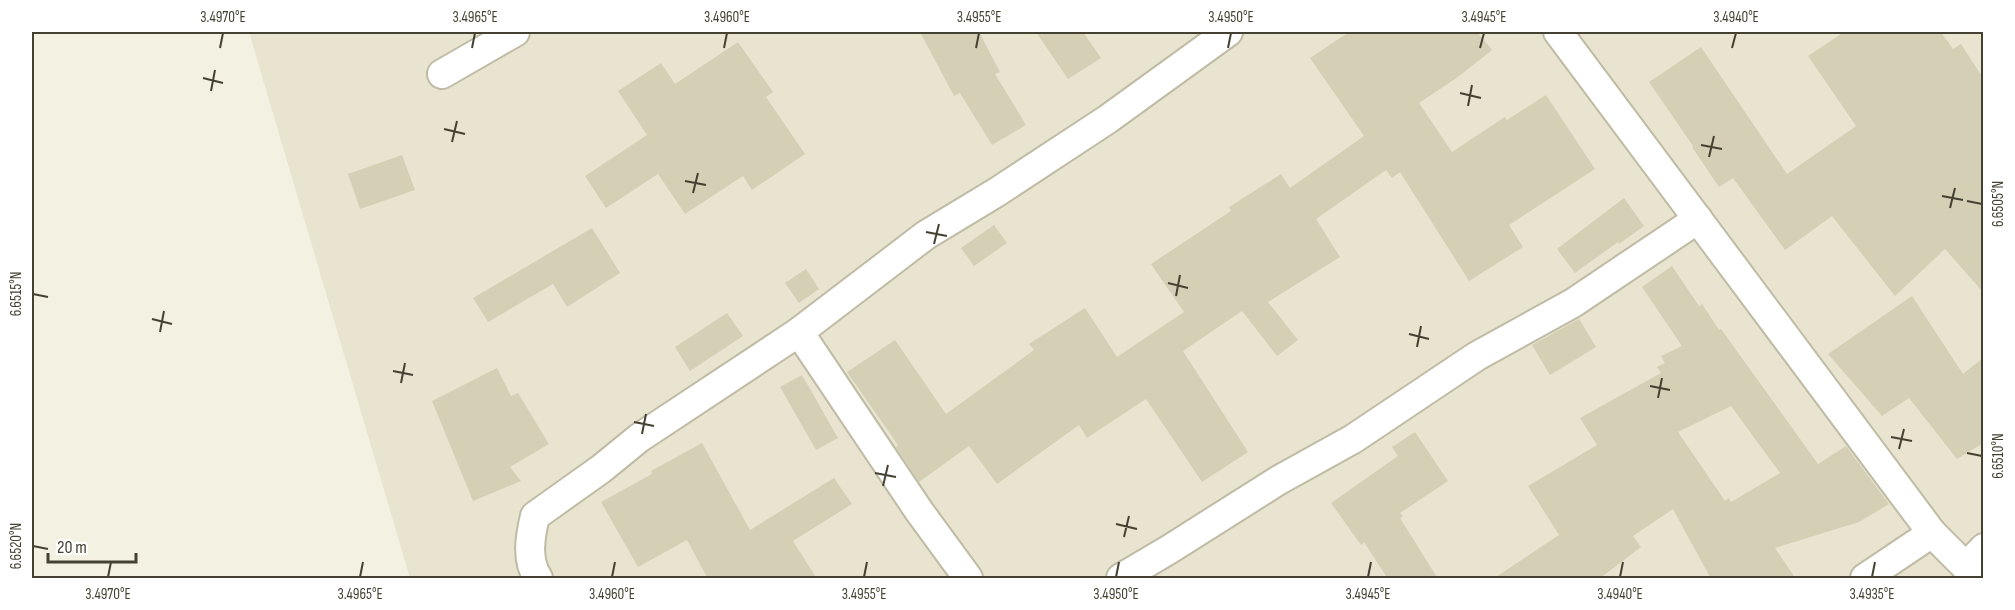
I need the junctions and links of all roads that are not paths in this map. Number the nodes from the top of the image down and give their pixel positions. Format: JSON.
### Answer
{"nodes":[{"id":1,"x":515,"y":32,"type":"edge"},
{"id":2,"x":1228,"y":32,"type":"edge"},
{"id":3,"x":1558,"y":32,"type":"edge"},
{"id":4,"x":442,"y":74,"type":"dead end"},
{"id":5,"x":1698,"y":219,"type":"junction"},
{"id":6,"x":799,"y":332,"type":"junction"},
{"id":7,"x":1932,"y":533,"type":"junction"},
{"id":8,"x":1975,"y":565,"type":"edge"},
{"id":9,"x":538,"y":579,"type":"edge"},
{"id":10,"x":968,"y":579,"type":"edge"},
{"id":11,"x":1121,"y":579,"type":"edge"},
{"id":12,"x":1865,"y":579,"type":"edge"}],
"edges":[{"from":1,"to":4,"type":"street"},
{"from":2,"to":6,"type":"street"},
{"from":3,"to":5,"type":"street"},
{"from":5,"to":7,"type":"street"},
{"from":5,"to":11,"type":"street"},
{"from":6,"to":9,"type":"street"},
{"from":6,"to":10,"type":"street"},
{"from":7,"to":8,"type":"street"},
{"from":7,"to":12,"type":"street"}]}
